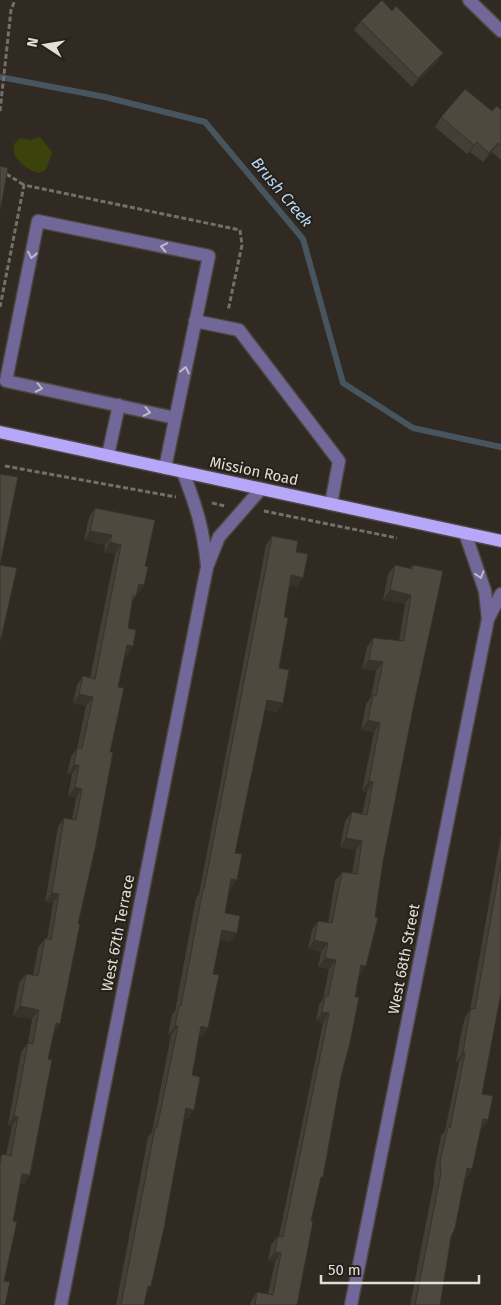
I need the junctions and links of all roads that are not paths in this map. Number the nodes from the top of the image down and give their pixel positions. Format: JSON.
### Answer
{"nodes":[{"id":1,"x":469,"y":0,"type":"edge"},
{"id":2,"x":501,"y":31,"type":"edge"},
{"id":3,"x":195,"y":321,"type":"junction"},
{"id":4,"x":119,"y":406,"type":"junction"},
{"id":5,"x":175,"y":418,"type":"junction"},
{"id":6,"x":0,"y":432,"type":"edge"},
{"id":7,"x":108,"y":456,"type":"junction"},
{"id":8,"x":165,"y":468,"type":"junction"},
{"id":9,"x":183,"y":472,"type":"junction"},
{"id":10,"x":261,"y":489,"type":"junction"},
{"id":11,"x":331,"y":504,"type":"junction"},
{"id":12,"x":465,"y":533,"type":"junction"},
{"id":13,"x":501,"y":541,"type":"edge"},
{"id":14,"x":207,"y":567,"type":"junction"},
{"id":15,"x":501,"y":594,"type":"edge"},
{"id":16,"x":488,"y":619,"type":"junction"},
{"id":17,"x":61,"y":1305,"type":"edge"},
{"id":18,"x":352,"y":1305,"type":"edge"}],
"edges":[{"from":1,"to":2,"type":"street"},
{"from":3,"to":4,"type":"street","one_way":true},
{"from":5,"to":3,"type":"street","one_way":true},
{"from":3,"to":11,"type":"street"},
{"from":4,"to":5,"type":"street","one_way":true},
{"from":4,"to":7,"type":"street"},
{"from":5,"to":8,"type":"street"},
{"from":6,"to":7,"type":"main road","name":"Mission Road"},
{"from":7,"to":8,"type":"main road","name":"Mission Road"},
{"from":8,"to":9,"type":"main road","name":"Mission Road"},
{"from":9,"to":10,"type":"main road","name":"Mission Road"},
{"from":9,"to":14,"type":"street","name":"West 67th Terrace"},
{"from":10,"to":11,"type":"main road","name":"Mission Road"},
{"from":10,"to":14,"type":"street","name":"West 67th Terrace"},
{"from":11,"to":12,"type":"main road","name":"Mission Road"},
{"from":12,"to":13,"type":"main road","name":"Mission Road"},
{"from":12,"to":16,"type":"street","name":"West 68th Street","one_way":true},
{"from":14,"to":17,"type":"street","name":"West 67th Terrace"},
{"from":15,"to":16,"type":"street","name":"West 68th Street"},
{"from":16,"to":18,"type":"street","name":"West 68th Street"}]}
